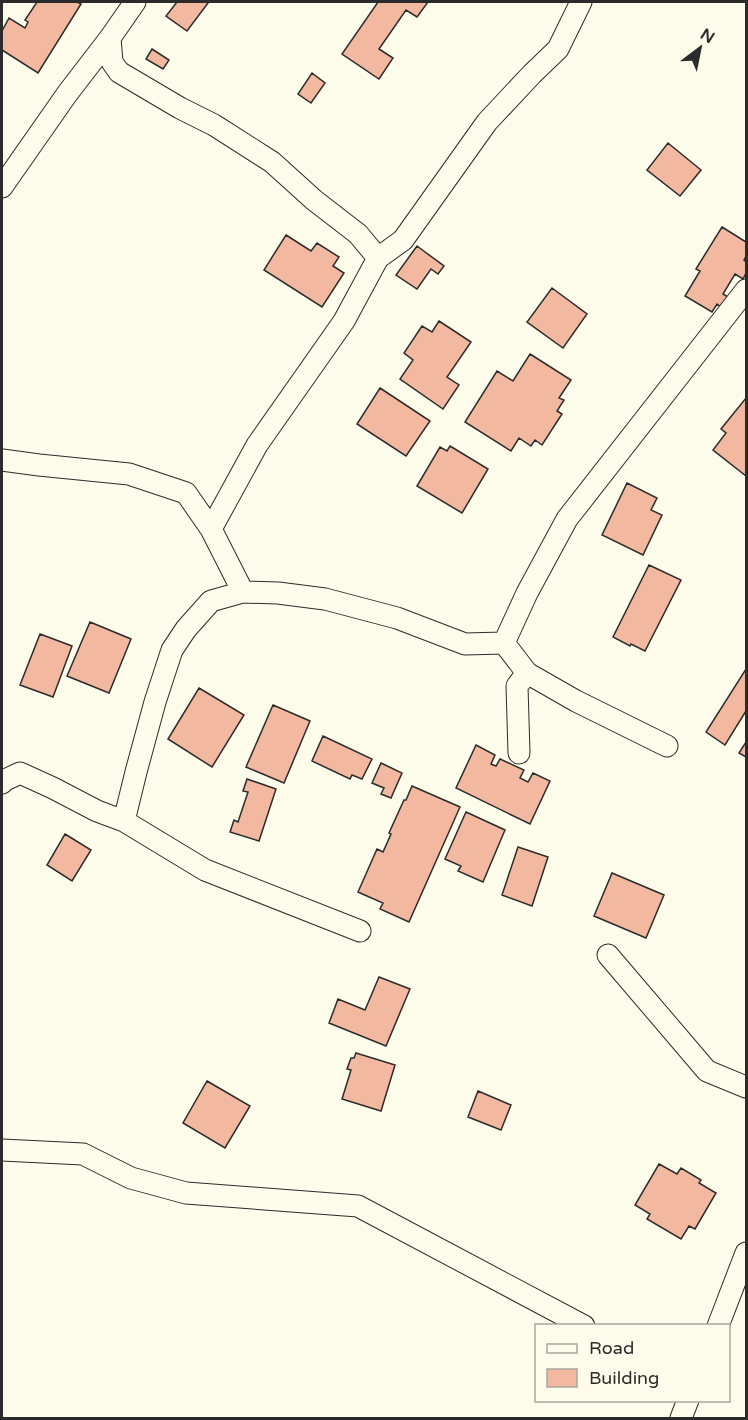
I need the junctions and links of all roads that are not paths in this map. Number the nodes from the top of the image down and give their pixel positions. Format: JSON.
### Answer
{"nodes":[{"id":1,"x":135,"y":2,"type":"edge"},
{"id":2,"x":580,"y":2,"type":"edge"},
{"id":3,"x":111,"y":38,"type":"junction"},
{"id":4,"x":2,"y":187,"type":"edge"},
{"id":5,"x":378,"y":258,"type":"junction"},
{"id":6,"x":747,"y":290,"type":"edge"},
{"id":7,"x":2,"y":460,"type":"edge"},
{"id":8,"x":210,"y":529,"type":"junction"},
{"id":9,"x":243,"y":592,"type":"junction"},
{"id":10,"x":504,"y":643,"type":"junction"},
{"id":11,"x":527,"y":674,"type":"junction"},
{"id":12,"x":667,"y":746,"type":"dead end"},
{"id":13,"x":519,"y":753,"type":"dead end"},
{"id":14,"x":2,"y":783,"type":"edge"},
{"id":15,"x":124,"y":821,"type":"junction"},
{"id":16,"x":360,"y":931,"type":"dead end"},
{"id":17,"x":608,"y":955,"type":"dead end"},
{"id":18,"x":747,"y":1088,"type":"edge"},
{"id":19,"x":2,"y":1150,"type":"edge"},
{"id":20,"x":747,"y":1253,"type":"edge"},
{"id":21,"x":580,"y":1324,"type":"edge"},
{"id":22,"x":719,"y":1324,"type":"edge"},
{"id":23,"x":688,"y":1402,"type":"edge"},
{"id":24,"x":681,"y":1419,"type":"edge"}],
"edges":[{"from":1,"to":3,"type":"street"},
{"from":2,"to":5,"type":"street"},
{"from":3,"to":4,"type":"street"},
{"from":3,"to":5,"type":"street"},
{"from":5,"to":8,"type":"street"},
{"from":6,"to":10,"type":"street"},
{"from":7,"to":8,"type":"street"},
{"from":8,"to":9,"type":"street"},
{"from":9,"to":10,"type":"street"},
{"from":9,"to":15,"type":"street"},
{"from":10,"to":11,"type":"street"},
{"from":11,"to":12,"type":"street"},
{"from":11,"to":13,"type":"street"},
{"from":14,"to":15,"type":"street"},
{"from":15,"to":16,"type":"street"},
{"from":17,"to":18,"type":"street"},
{"from":19,"to":21,"type":"street"},
{"from":20,"to":22,"type":"street"},
{"from":23,"to":24,"type":"street"}]}
